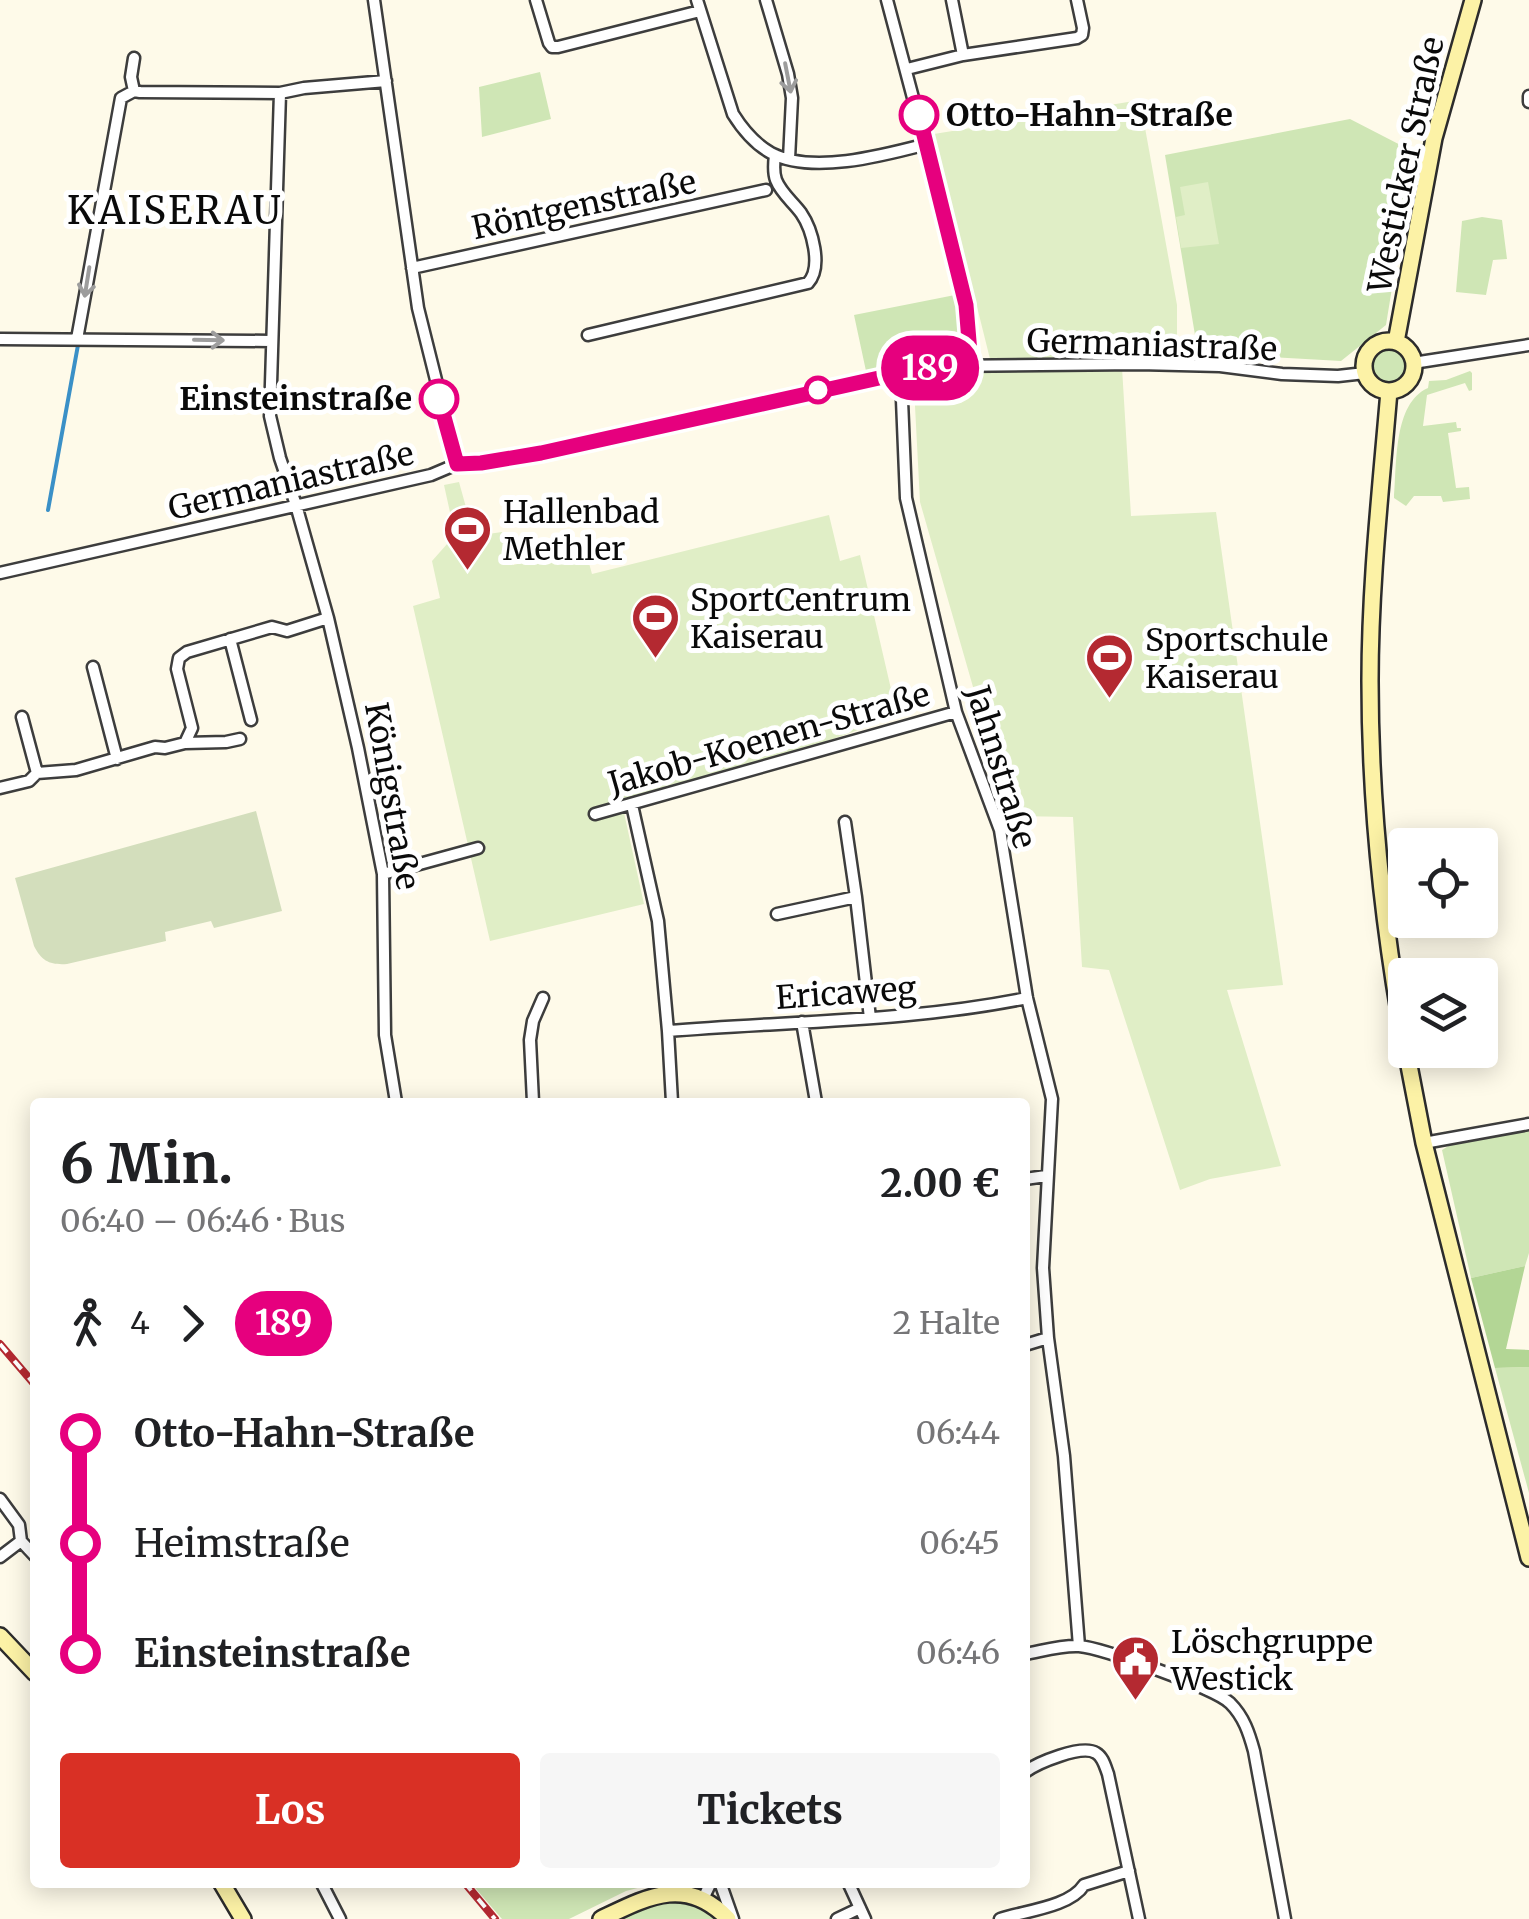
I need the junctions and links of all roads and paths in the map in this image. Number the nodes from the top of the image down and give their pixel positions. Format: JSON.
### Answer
{"nodes":[{"id":1,"x":374,"y":0,"type":"edge"},
{"id":2,"x":536,"y":0,"type":"edge"},
{"id":3,"x":766,"y":0,"type":"edge"},
{"id":4,"x":887,"y":0,"type":"edge"},
{"id":5,"x":952,"y":0,"type":"edge"},
{"id":6,"x":1077,"y":0,"type":"edge"},
{"id":7,"x":1473,"y":0,"type":"edge"},
{"id":8,"x":698,"y":6,"type":"edge"},
{"id":9,"x":963,"y":54,"type":"junction"},
{"id":10,"x":134,"y":58,"type":"dead end"},
{"id":11,"x":907,"y":69,"type":"junction"},
{"id":12,"x":386,"y":81,"type":"junction"},
{"id":13,"x":134,"y":91,"type":"junction"},
{"id":14,"x":280,"y":93,"type":"junction"},
{"id":15,"x":926,"y":144,"type":"junction"},
{"id":16,"x":774,"y":155,"type":"junction"},
{"id":17,"x":789,"y":159,"type":"junction"},
{"id":18,"x":766,"y":190,"type":"dead end"},
{"id":19,"x":412,"y":268,"type":"junction"},
{"id":20,"x":588,"y":335,"type":"dead end"},
{"id":21,"x":0,"y":339,"type":"edge"},
{"id":22,"x":78,"y":339,"type":"junction"},
{"id":23,"x":271,"y":341,"type":"junction"},
{"id":24,"x":1396,"y":342,"type":"junction"},
{"id":25,"x":1529,"y":345,"type":"edge"},
{"id":26,"x":1413,"y":363,"type":"junction"},
{"id":27,"x":971,"y":365,"type":"junction"},
{"id":28,"x":1365,"y":373,"type":"junction"},
{"id":29,"x":897,"y":374,"type":"junction"},
{"id":30,"x":1389,"y":390,"type":"junction"},
{"id":31,"x":457,"y":464,"type":"junction"},
{"id":32,"x":296,"y":505,"type":"junction"},
{"id":33,"x":0,"y":574,"type":"edge"},
{"id":34,"x":328,"y":618,"type":"junction"},
{"id":35,"x":230,"y":638,"type":"junction"},
{"id":36,"x":93,"y":667,"type":"dead end"},
{"id":37,"x":956,"y":712,"type":"junction"},
{"id":38,"x":22,"y":716,"type":"dead end"},
{"id":39,"x":251,"y":720,"type":"dead end"},
{"id":40,"x":240,"y":739,"type":"dead end"},
{"id":41,"x":185,"y":743,"type":"junction"},
{"id":42,"x":117,"y":759,"type":"junction"},
{"id":43,"x":36,"y":774,"type":"junction"},
{"id":44,"x":0,"y":788,"type":"edge"},
{"id":45,"x":632,"y":805,"type":"junction"},
{"id":46,"x":595,"y":814,"type":"dead end"},
{"id":47,"x":844,"y":822,"type":"dead end"},
{"id":48,"x":478,"y":848,"type":"dead end"},
{"id":49,"x":383,"y":874,"type":"junction"},
{"id":50,"x":856,"y":897,"type":"junction"},
{"id":51,"x":777,"y":914,"type":"dead end"},
{"id":52,"x":1390,"y":958,"type":"edge"},
{"id":53,"x":543,"y":998,"type":"dead end"},
{"id":54,"x":1027,"y":998,"type":"junction"},
{"id":55,"x":870,"y":1018,"type":"junction"},
{"id":56,"x":802,"y":1022,"type":"junction"},
{"id":57,"x":668,"y":1031,"type":"junction"},
{"id":58,"x":1409,"y":1068,"type":"edge"},
{"id":59,"x":395,"y":1098,"type":"edge"},
{"id":60,"x":534,"y":1098,"type":"edge"},
{"id":61,"x":672,"y":1098,"type":"edge"},
{"id":62,"x":815,"y":1098,"type":"edge"},
{"id":63,"x":1529,"y":1124,"type":"edge"},
{"id":64,"x":1424,"y":1143,"type":"junction"},
{"id":65,"x":1046,"y":1176,"type":"junction"},
{"id":66,"x":1030,"y":1179,"type":"edge"},
{"id":67,"x":1048,"y":1338,"type":"junction"},
{"id":68,"x":1030,"y":1343,"type":"edge"},
{"id":69,"x":0,"y":1499,"type":"edge"},
{"id":70,"x":21,"y":1541,"type":"junction"},
{"id":71,"x":30,"y":1551,"type":"edge"},
{"id":72,"x":0,"y":1557,"type":"edge"},
{"id":73,"x":1529,"y":1558,"type":"edge"},
{"id":74,"x":0,"y":1636,"type":"edge"},
{"id":75,"x":1078,"y":1646,"type":"junction"},
{"id":76,"x":1030,"y":1653,"type":"edge"},
{"id":77,"x":30,"y":1668,"type":"edge"},
{"id":78,"x":1030,"y":1768,"type":"edge"},
{"id":79,"x":1128,"y":1872,"type":"junction"},
{"id":80,"x":225,"y":1888,"type":"edge"},
{"id":81,"x":324,"y":1888,"type":"edge"},
{"id":82,"x":708,"y":1888,"type":"edge"},
{"id":83,"x":722,"y":1888,"type":"edge"},
{"id":84,"x":851,"y":1888,"type":"edge"},
{"id":85,"x":703,"y":1900,"type":"junction"},
{"id":86,"x":863,"y":1914,"type":"edge"},
{"id":87,"x":243,"y":1919,"type":"edge"},
{"id":88,"x":340,"y":1919,"type":"edge"},
{"id":89,"x":602,"y":1919,"type":"edge"},
{"id":90,"x":730,"y":1919,"type":"edge"},
{"id":91,"x":837,"y":1919,"type":"edge"},
{"id":92,"x":1000,"y":1919,"type":"edge"},
{"id":93,"x":1139,"y":1919,"type":"edge"},
{"id":94,"x":1285,"y":1919,"type":"edge"}],
"edges":[{"from":1,"to":12,"type":"street"},
{"from":2,"to":8,"type":"street"},
{"from":3,"to":17,"type":"street","one_way":true},
{"from":4,"to":11,"type":"street"},
{"from":5,"to":9,"type":"street"},
{"from":6,"to":9,"type":"street"},
{"from":7,"to":24,"type":"street","name":"Westicker Straße"},
{"from":8,"to":16,"type":"street"},
{"from":9,"to":11,"type":"street"},
{"from":10,"to":13,"type":"street"},
{"from":11,"to":15,"type":"street"},
{"from":12,"to":14,"type":"street"},
{"from":12,"to":19,"type":"street"},
{"from":13,"to":14,"type":"street"},
{"from":13,"to":22,"type":"street","one_way":true},
{"from":14,"to":23,"type":"street","name":"Königstraße"},
{"from":15,"to":17,"type":"street"},
{"from":15,"to":27,"type":"street"},
{"from":16,"to":17,"type":"street"},
{"from":16,"to":20,"type":"street"},
{"from":18,"to":19,"type":"street","name":"Röntgenstraße"},
{"from":19,"to":31,"type":"street"},
{"from":21,"to":22,"type":"street"},
{"from":22,"to":23,"type":"street","one_way":true},
{"from":23,"to":32,"type":"street","name":"Königstraße"},
{"from":24,"to":26,"type":"street"},
{"from":24,"to":28,"type":"street"},
{"from":25,"to":26,"type":"street"},
{"from":26,"to":30,"type":"street"},
{"from":27,"to":28,"type":"street","name":"Germaniastraße"},
{"from":27,"to":29,"type":"street","name":"Germaniastraße"},
{"from":28,"to":30,"type":"street"},
{"from":29,"to":31,"type":"street","name":"Germaniastraße"},
{"from":29,"to":37,"type":"street","name":"Jahnstraße"},
{"from":30,"to":52,"type":"street"},
{"from":31,"to":32,"type":"street","name":"Germaniastraße"},
{"from":32,"to":33,"type":"street","name":"Germaniastraße"},
{"from":32,"to":34,"type":"street","name":"Königstraße"},
{"from":34,"to":35,"type":"street"},
{"from":34,"to":49,"type":"street","name":"Königstraße"},
{"from":35,"to":39,"type":"street"},
{"from":35,"to":41,"type":"street"},
{"from":36,"to":42,"type":"street"},
{"from":37,"to":45,"type":"street","name":"Jakob-Koenen-Straße"},
{"from":37,"to":54,"type":"street","name":"Jahnstraße"},
{"from":38,"to":43,"type":"street"},
{"from":40,"to":41,"type":"street"},
{"from":41,"to":42,"type":"street"},
{"from":42,"to":43,"type":"street"},
{"from":43,"to":44,"type":"street"},
{"from":45,"to":46,"type":"street","name":"Jakob-Koenen-Straße"},
{"from":45,"to":57,"type":"street"},
{"from":47,"to":50,"type":"street"},
{"from":48,"to":49,"type":"street"},
{"from":49,"to":59,"type":"street","name":"Königstraße"},
{"from":50,"to":51,"type":"street"},
{"from":50,"to":55,"type":"street"},
{"from":53,"to":60,"type":"street"},
{"from":54,"to":55,"type":"street","name":"Ericaweg"},
{"from":54,"to":65,"type":"street","name":"Jahnstraße"},
{"from":55,"to":56,"type":"street","name":"Ericaweg"},
{"from":56,"to":57,"type":"street","name":"Ericaweg"},
{"from":56,"to":62,"type":"street"},
{"from":57,"to":61,"type":"street"},
{"from":58,"to":64,"type":"street"},
{"from":63,"to":64,"type":"street"},
{"from":64,"to":73,"type":"street"},
{"from":65,"to":66,"type":"street"},
{"from":65,"to":67,"type":"street","name":"Jahnstraße"},
{"from":67,"to":68,"type":"street"},
{"from":67,"to":75,"type":"street","name":"Jahnstraße"},
{"from":69,"to":70,"type":"street"},
{"from":70,"to":71,"type":"street"},
{"from":70,"to":72,"type":"street"},
{"from":74,"to":77,"type":"street"},
{"from":75,"to":76,"type":"street"},
{"from":75,"to":94,"type":"street"},
{"from":78,"to":79,"type":"street"},
{"from":79,"to":92,"type":"street"},
{"from":79,"to":93,"type":"street"},
{"from":80,"to":87,"type":"street"},
{"from":81,"to":88,"type":"street"},
{"from":82,"to":85,"type":"street"},
{"from":83,"to":90,"type":"street"},
{"from":84,"to":86,"type":"street"},
{"from":85,"to":89,"type":"street"},
{"from":85,"to":90,"type":"street"},
{"from":86,"to":91,"type":"street"}]}
